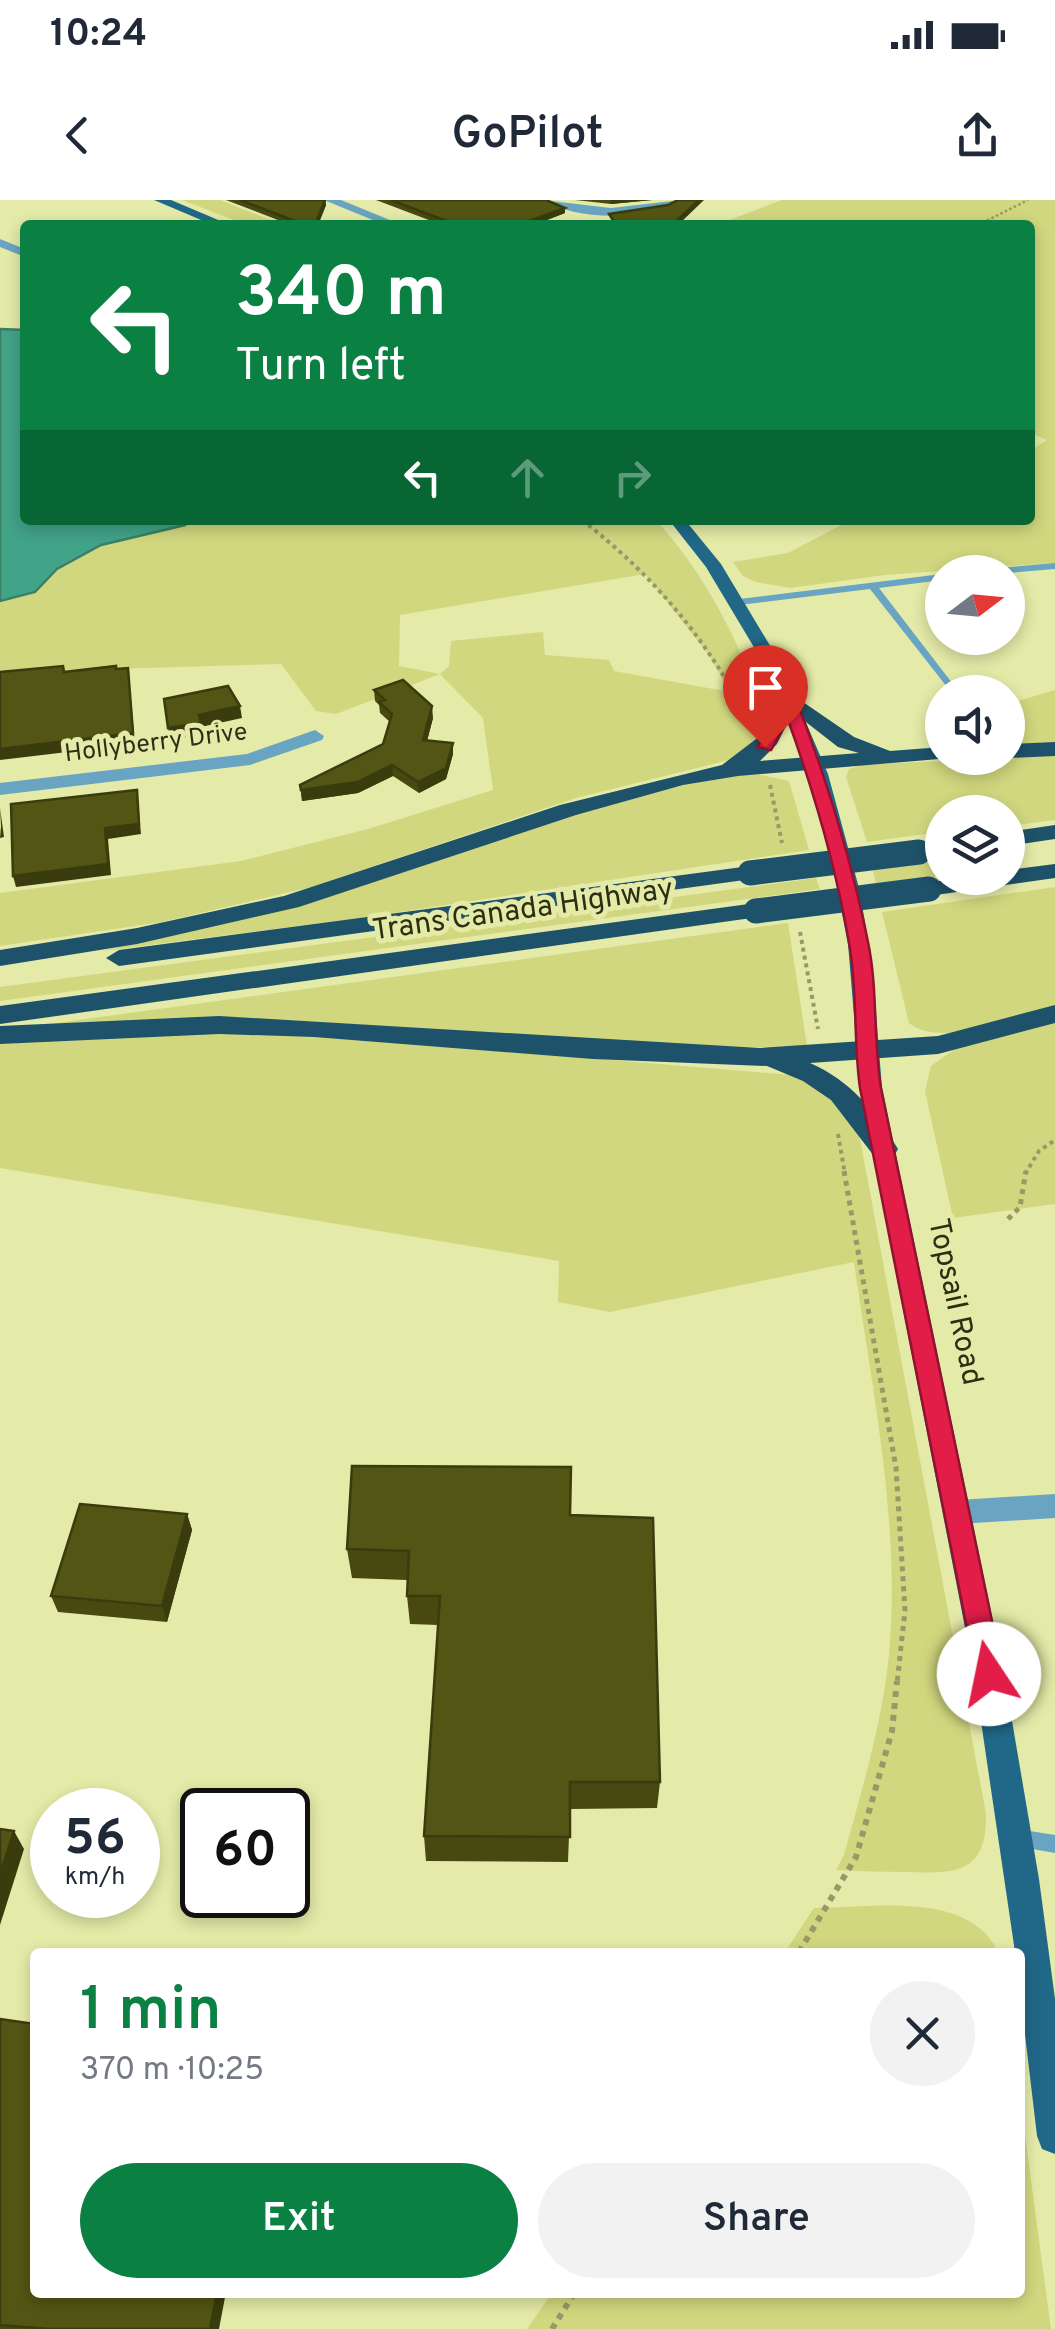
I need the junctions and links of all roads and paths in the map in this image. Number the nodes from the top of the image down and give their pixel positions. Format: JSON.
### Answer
{"nodes":[{"id":1,"x":160,"y":200,"type":"edge"},
{"id":2,"x":548,"y":200,"type":"edge"},
{"id":3,"x":675,"y":200,"type":"edge"},
{"id":4,"x":1028,"y":200,"type":"edge"},
{"id":5,"x":343,"y":202,"type":"edge"},
{"id":6,"x":211,"y":220,"type":"edge"},
{"id":7,"x":384,"y":220,"type":"edge"},
{"id":8,"x":988,"y":220,"type":"edge"},
{"id":9,"x":588,"y":525,"type":"edge"},
{"id":10,"x":681,"y":525,"type":"edge"},
{"id":11,"x":1055,"y":566,"type":"edge"},
{"id":12,"x":1025,"y":569,"type":"edge"},
{"id":13,"x":925,"y":579,"type":"edge"},
{"id":14,"x":870,"y":584,"type":"junction"},
{"id":15,"x":739,"y":602,"type":"junction"},
{"id":16,"x":942,"y":675,"type":"edge"},
{"id":17,"x":787,"y":697,"type":"junction"},
{"id":18,"x":316,"y":736,"type":"dead end"},
{"id":19,"x":1055,"y":750,"type":"edge"},
{"id":20,"x":1025,"y":751,"type":"edge"},
{"id":21,"x":925,"y":755,"type":"edge"},
{"id":22,"x":902,"y":756,"type":"junction"},
{"id":23,"x":764,"y":758,"type":"junction"},
{"id":24,"x":813,"y":764,"type":"junction"},
{"id":25,"x":0,"y":789,"type":"edge"},
{"id":26,"x":1055,"y":832,"type":"edge"},
{"id":27,"x":1025,"y":836,"type":"edge"},
{"id":28,"x":925,"y":851,"type":"edge"},
{"id":29,"x":785,"y":859,"type":"dead end"},
{"id":30,"x":1055,"y":872,"type":"edge"},
{"id":31,"x":796,"y":914,"type":"dead end"},
{"id":32,"x":0,"y":958,"type":"edge"},
{"id":33,"x":0,"y":973,"type":"edge"},
{"id":34,"x":1055,"y":1014,"type":"edge"},
{"id":35,"x":0,"y":1015,"type":"edge"},
{"id":36,"x":0,"y":1035,"type":"edge"},
{"id":37,"x":864,"y":1050,"type":"junction"},
{"id":38,"x":822,"y":1054,"type":"junction"},
{"id":39,"x":760,"y":1057,"type":"junction"},
{"id":40,"x":838,"y":1133,"type":"dead end"},
{"id":41,"x":1055,"y":1140,"type":"edge"},
{"id":42,"x":884,"y":1149,"type":"junction"},
{"id":43,"x":1008,"y":1219,"type":"dead end"},
{"id":44,"x":1055,"y":1506,"type":"edge"},
{"id":45,"x":958,"y":1512,"type":"junction"},
{"id":46,"x":1017,"y":1838,"type":"junction"},
{"id":47,"x":1055,"y":1844,"type":"edge"},
{"id":48,"x":801,"y":1948,"type":"edge"},
{"id":49,"x":1055,"y":2136,"type":"edge"},
{"id":50,"x":571,"y":2298,"type":"edge"},
{"id":51,"x":552,"y":2329,"type":"edge"}],
"edges":[{"from":1,"to":6,"type":"main road"},
{"from":2,"to":3,"type":"street"},
{"from":4,"to":8,"type":"path"},
{"from":5,"to":7,"type":"street"},
{"from":9,"to":23,"type":"path"},
{"from":10,"to":15,"type":"main road","name":"Topsail Road"},
{"from":11,"to":12,"type":"lane"},
{"from":13,"to":14,"type":"lane"},
{"from":14,"to":15,"type":"lane"},
{"from":14,"to":16,"type":"lane"},
{"from":15,"to":17,"type":"main road","name":"Topsail Road"},
{"from":17,"to":22,"type":"highway"},
{"from":17,"to":23,"type":"highway"},
{"from":17,"to":24,"type":"main road","name":"Topsail Road"},
{"from":18,"to":25,"type":"street","name":"Hollyberry Drive"},
{"from":19,"to":20,"type":"highway"},
{"from":21,"to":22,"type":"highway"},
{"from":22,"to":24,"type":"highway"},
{"from":23,"to":24,"type":"highway"},
{"from":23,"to":29,"type":"path"},
{"from":23,"to":32,"type":"highway"},
{"from":24,"to":37,"type":"main road","name":"Topsail Road"},
{"from":26,"to":27,"type":"highway"},
{"from":28,"to":33,"type":"highway","name":"Trans Canada Highway","bridge":true},
{"from":30,"to":35,"type":"highway","name":"Trans Canada Highway","bridge":true},
{"from":31,"to":38,"type":"path"},
{"from":34,"to":37,"type":"highway"},
{"from":36,"to":39,"type":"highway"},
{"from":37,"to":38,"type":"highway"},
{"from":37,"to":42,"type":"main road","name":"Topsail Road"},
{"from":38,"to":39,"type":"highway"},
{"from":39,"to":42,"type":"highway"},
{"from":40,"to":48,"type":"path"},
{"from":41,"to":43,"type":"path"},
{"from":42,"to":45,"type":"main road","name":"Topsail Road"},
{"from":44,"to":45,"type":"street"},
{"from":45,"to":46,"type":"main road","name":"Topsail Road"},
{"from":46,"to":47,"type":"lane"},
{"from":46,"to":49,"type":"main road","name":"Topsail Road"},
{"from":50,"to":51,"type":"path"}]}
